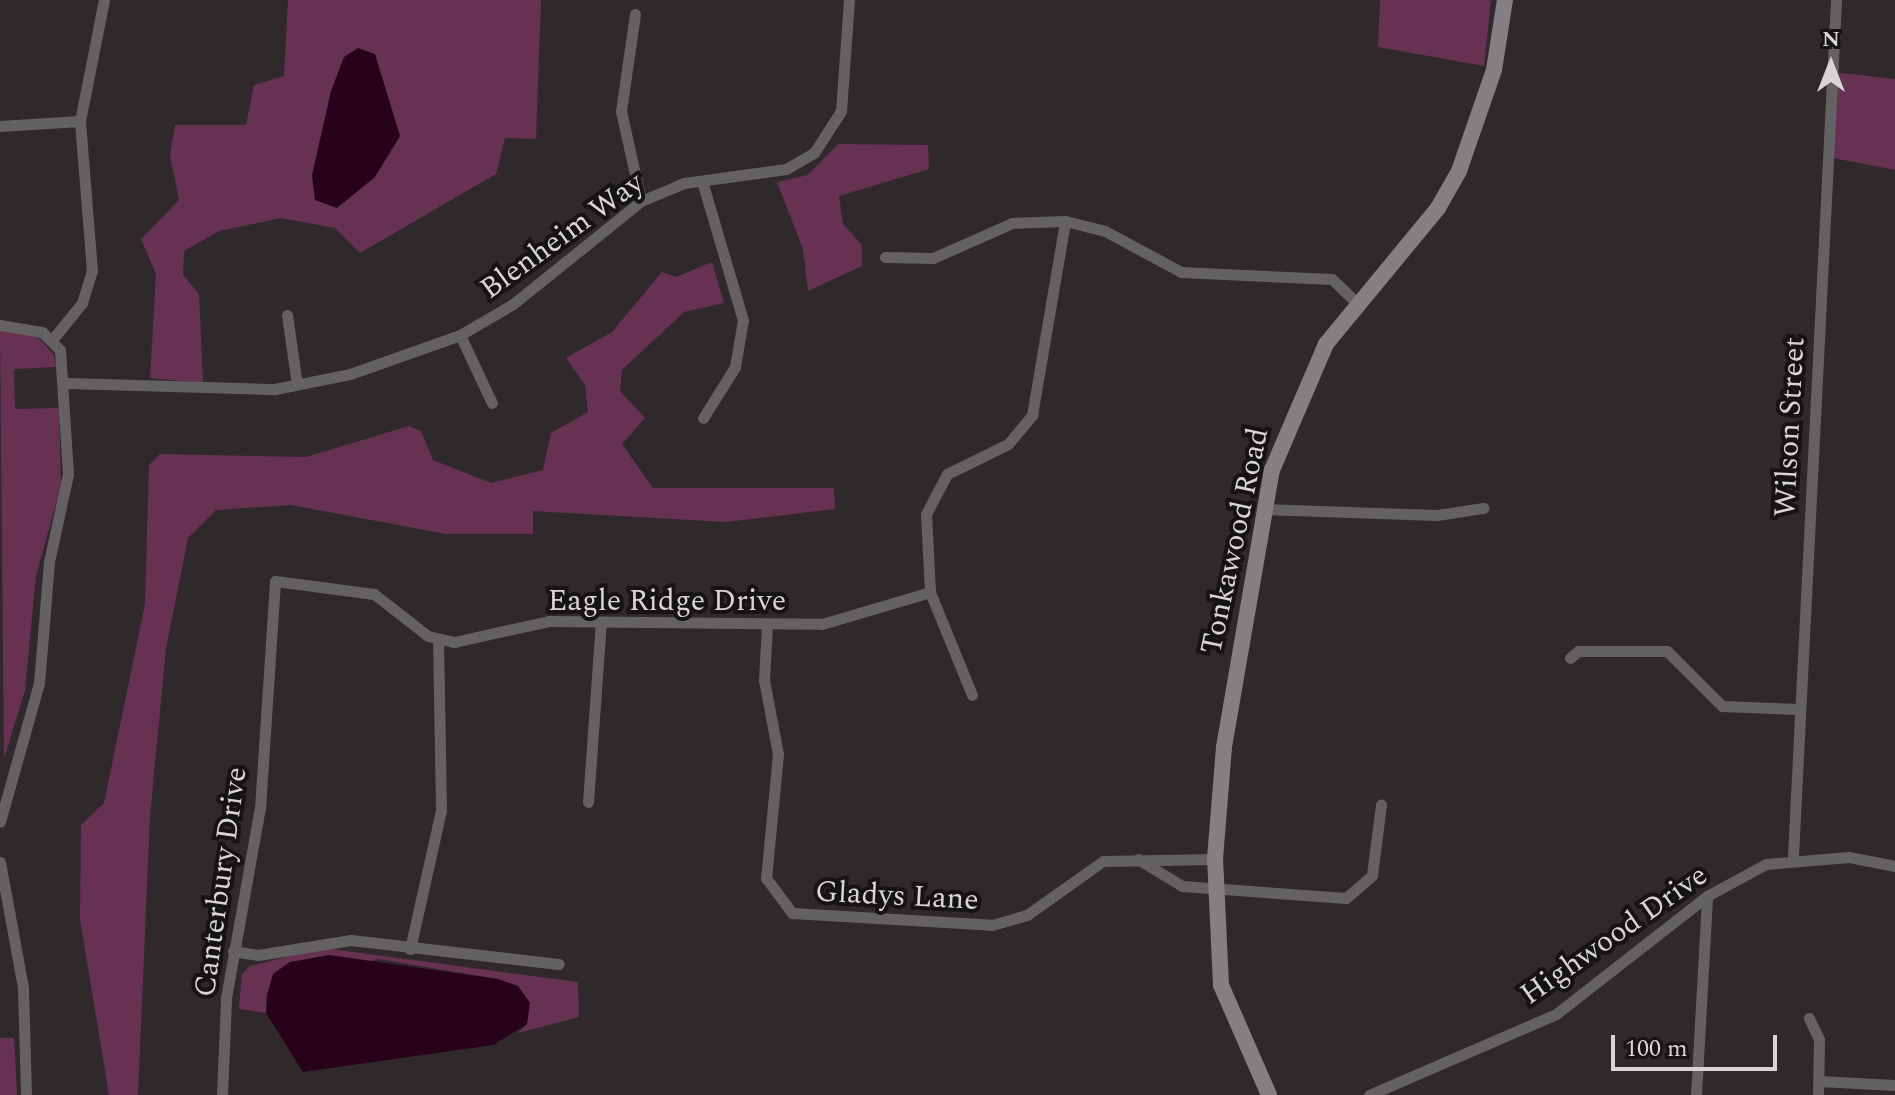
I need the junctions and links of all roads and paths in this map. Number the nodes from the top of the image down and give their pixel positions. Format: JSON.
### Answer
{"nodes":[{"id":1,"x":104,"y":0,"type":"edge"},
{"id":2,"x":849,"y":0,"type":"edge"},
{"id":3,"x":1505,"y":0,"type":"edge"},
{"id":4,"x":1836,"y":0,"type":"edge"},
{"id":5,"x":635,"y":14,"type":"dead end"},
{"id":6,"x":80,"y":121,"type":"junction"},
{"id":7,"x":0,"y":126,"type":"edge"},
{"id":8,"x":702,"y":181,"type":"junction"},
{"id":9,"x":641,"y":201,"type":"junction"},
{"id":10,"x":1065,"y":221,"type":"junction"},
{"id":11,"x":885,"y":257,"type":"dead end"},
{"id":12,"x":1357,"y":303,"type":"junction"},
{"id":13,"x":287,"y":315,"type":"dead end"},
{"id":14,"x":0,"y":325,"type":"edge"},
{"id":15,"x":460,"y":335,"type":"junction"},
{"id":16,"x":52,"y":340,"type":"junction"},
{"id":17,"x":67,"y":383,"type":"junction"},
{"id":18,"x":297,"y":384,"type":"junction"},
{"id":19,"x":492,"y":403,"type":"dead end"},
{"id":20,"x":703,"y":418,"type":"dead end"},
{"id":21,"x":1483,"y":508,"type":"dead end"},
{"id":22,"x":1264,"y":509,"type":"junction"},
{"id":23,"x":930,"y":592,"type":"junction"},
{"id":24,"x":601,"y":622,"type":"junction"},
{"id":25,"x":767,"y":625,"type":"junction"},
{"id":26,"x":438,"y":640,"type":"junction"},
{"id":27,"x":1570,"y":658,"type":"dead end"},
{"id":28,"x":972,"y":695,"type":"dead end"},
{"id":29,"x":1800,"y":709,"type":"junction"},
{"id":30,"x":588,"y":802,"type":"dead end"},
{"id":31,"x":1381,"y":805,"type":"dead end"},
{"id":32,"x":0,"y":822,"type":"edge"},
{"id":33,"x":1793,"y":856,"type":"junction"},
{"id":34,"x":1137,"y":859,"type":"junction"},
{"id":35,"x":1215,"y":859,"type":"junction"},
{"id":36,"x":0,"y":862,"type":"edge"},
{"id":37,"x":1895,"y":866,"type":"edge"},
{"id":38,"x":1215,"y":890,"type":"junction"},
{"id":39,"x":1707,"y":896,"type":"junction"},
{"id":40,"x":410,"y":949,"type":"junction"},
{"id":41,"x":233,"y":951,"type":"junction"},
{"id":42,"x":559,"y":964,"type":"dead end"},
{"id":43,"x":1809,"y":1018,"type":"dead end"},
{"id":44,"x":1819,"y":1081,"type":"junction"},
{"id":45,"x":1895,"y":1085,"type":"edge"},
{"id":46,"x":26,"y":1095,"type":"edge"},
{"id":47,"x":222,"y":1095,"type":"edge"},
{"id":48,"x":1269,"y":1095,"type":"edge"},
{"id":49,"x":1369,"y":1095,"type":"edge"},
{"id":50,"x":1696,"y":1095,"type":"edge"},
{"id":51,"x":1818,"y":1095,"type":"edge"}],
"edges":[{"from":1,"to":6,"type":"street"},
{"from":2,"to":8,"type":"street","name":"Blenheim Way"},
{"from":3,"to":12,"type":"street","name":"Tonkawood Road"},
{"from":4,"to":29,"type":"street","name":"Wilson Street"},
{"from":5,"to":9,"type":"street"},
{"from":6,"to":7,"type":"street"},
{"from":6,"to":16,"type":"street"},
{"from":8,"to":9,"type":"street","name":"Blenheim Way"},
{"from":8,"to":20,"type":"street"},
{"from":9,"to":15,"type":"street","name":"Blenheim Way"},
{"from":10,"to":11,"type":"street"},
{"from":10,"to":12,"type":"street"},
{"from":10,"to":23,"type":"street"},
{"from":12,"to":22,"type":"street","name":"Tonkawood Road"},
{"from":13,"to":18,"type":"street"},
{"from":14,"to":16,"type":"street"},
{"from":15,"to":18,"type":"street","name":"Blenheim Way"},
{"from":15,"to":19,"type":"street","name":"Blenheim Way"},
{"from":16,"to":17,"type":"street"},
{"from":17,"to":18,"type":"street","name":"Blenheim Way"},
{"from":17,"to":32,"type":"street"},
{"from":21,"to":22,"type":"street"},
{"from":22,"to":35,"type":"street","name":"Tonkawood Road"},
{"from":23,"to":25,"type":"street","name":"Eagle Ridge Drive"},
{"from":23,"to":28,"type":"street"},
{"from":24,"to":25,"type":"street","name":"Eagle Ridge Drive"},
{"from":24,"to":26,"type":"street","name":"Eagle Ridge Drive"},
{"from":24,"to":30,"type":"street"},
{"from":25,"to":34,"type":"street","name":"Gladys Lane"},
{"from":26,"to":40,"type":"street"},
{"from":26,"to":41,"type":"street","name":"Canterbury Drive"},
{"from":27,"to":29,"type":"street"},
{"from":29,"to":33,"type":"street","name":"Wilson Street"},
{"from":31,"to":38,"type":"street"},
{"from":33,"to":37,"type":"street"},
{"from":33,"to":39,"type":"street","name":"Highwood Drive"},
{"from":34,"to":35,"type":"street","name":"Gladys Lane"},
{"from":34,"to":38,"type":"street"},
{"from":35,"to":38,"type":"street","name":"Tonkawood Road"},
{"from":36,"to":46,"type":"street"},
{"from":38,"to":48,"type":"street","name":"Tonkawood Road"},
{"from":39,"to":49,"type":"street","name":"Highwood Drive"},
{"from":39,"to":50,"type":"street"},
{"from":40,"to":41,"type":"street"},
{"from":40,"to":42,"type":"street"},
{"from":41,"to":47,"type":"street","name":"Canterbury Drive"},
{"from":43,"to":44,"type":"street"},
{"from":44,"to":45,"type":"street"},
{"from":44,"to":51,"type":"street"}]}
